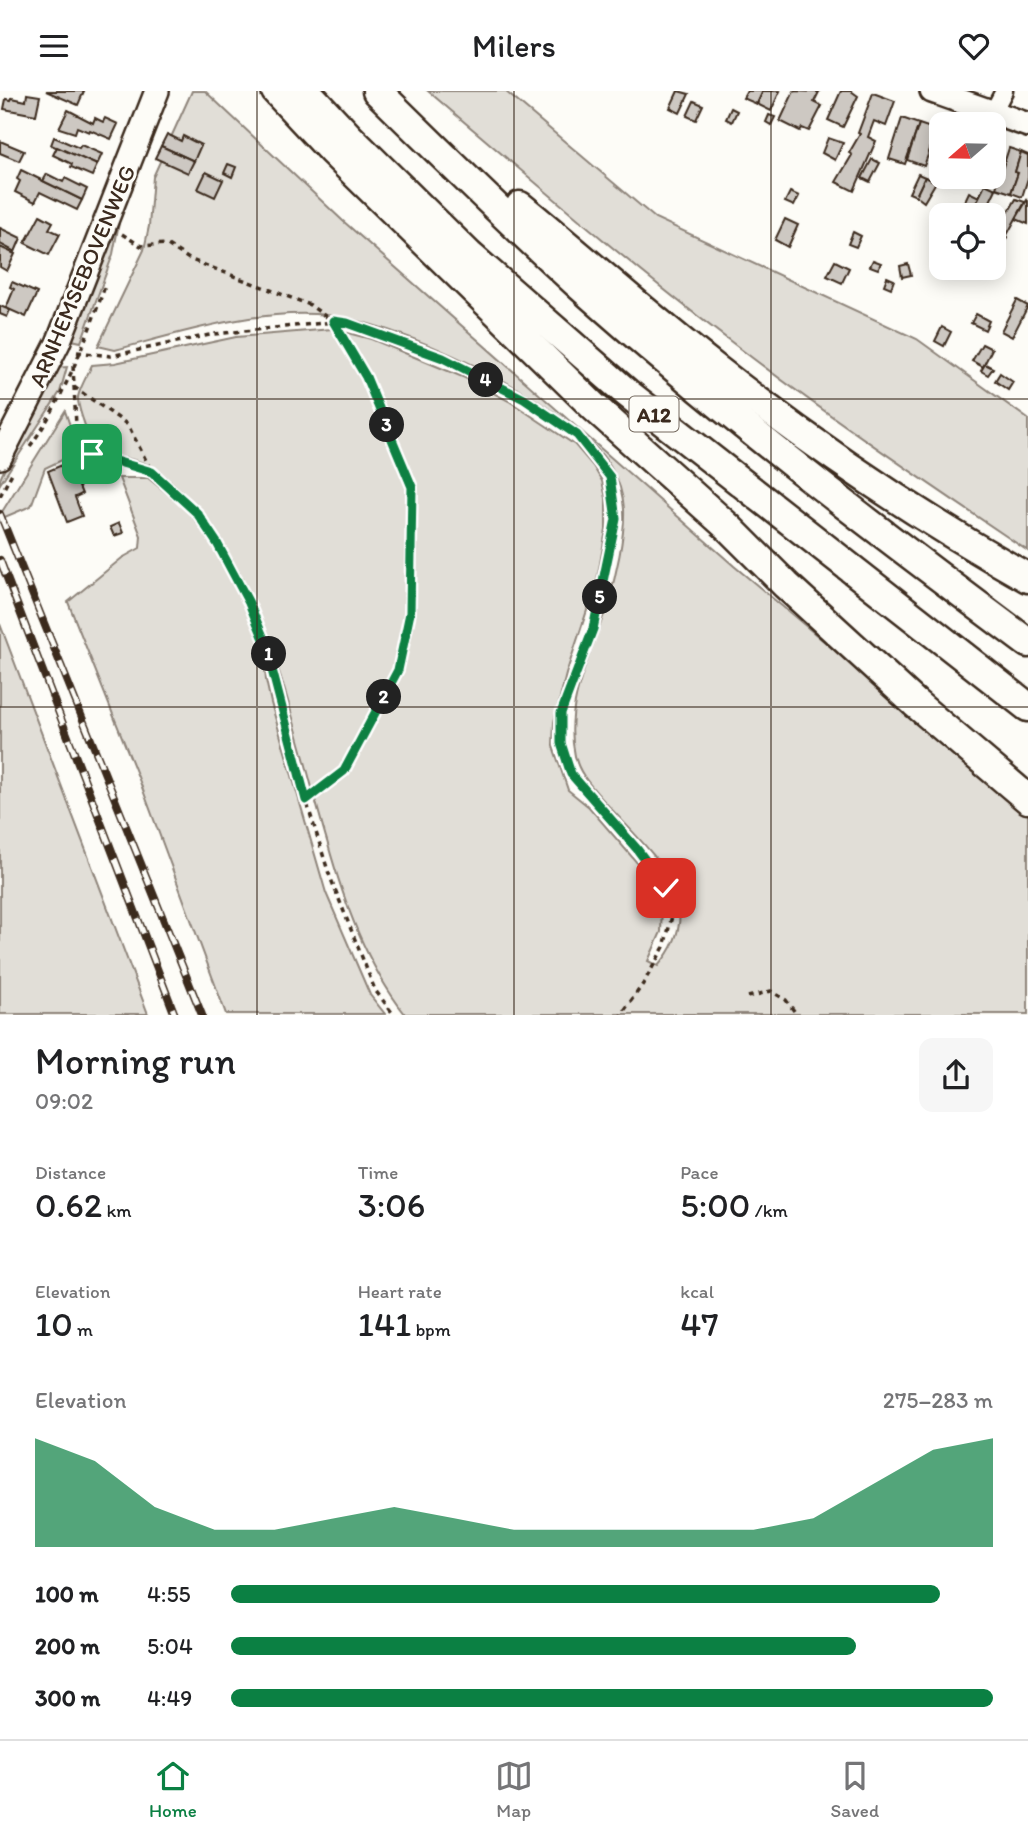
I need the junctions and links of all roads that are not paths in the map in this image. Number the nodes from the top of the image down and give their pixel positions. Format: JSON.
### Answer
{"nodes":[{"id":1,"x":157,"y":91,"type":"edge"},
{"id":2,"x":276,"y":91,"type":"edge"},
{"id":3,"x":306,"y":91,"type":"edge"},
{"id":4,"x":378,"y":91,"type":"edge"},
{"id":5,"x":932,"y":91,"type":"edge"},
{"id":6,"x":1004,"y":91,"type":"edge"},
{"id":7,"x":990,"y":112,"type":"edge"},
{"id":8,"x":994,"y":112,"type":"edge"},
{"id":9,"x":1006,"y":117,"type":"edge"},
{"id":10,"x":1028,"y":125,"type":"edge"},
{"id":11,"x":0,"y":457,"type":"edge"},
{"id":12,"x":1028,"y":578,"type":"edge"},
{"id":13,"x":1028,"y":643,"type":"edge"},
{"id":14,"x":1028,"y":707,"type":"edge"},
{"id":15,"x":1028,"y":799,"type":"edge"}],
"edges":[{"from":1,"to":11,"type":"main road","name":"ARNHEMSEBOVENWEG"},
{"from":2,"to":15,"type":"highway","number":"A12"},
{"from":3,"to":14,"type":"highway","number":"A12"},
{"from":4,"to":12,"type":"highway","number":"A12"},
{"from":4,"to":13,"type":"highway","number":"A12"},
{"from":5,"to":7,"type":"main road"},
{"from":6,"to":8,"type":"street"},
{"from":9,"to":10,"type":"main road"}]}
